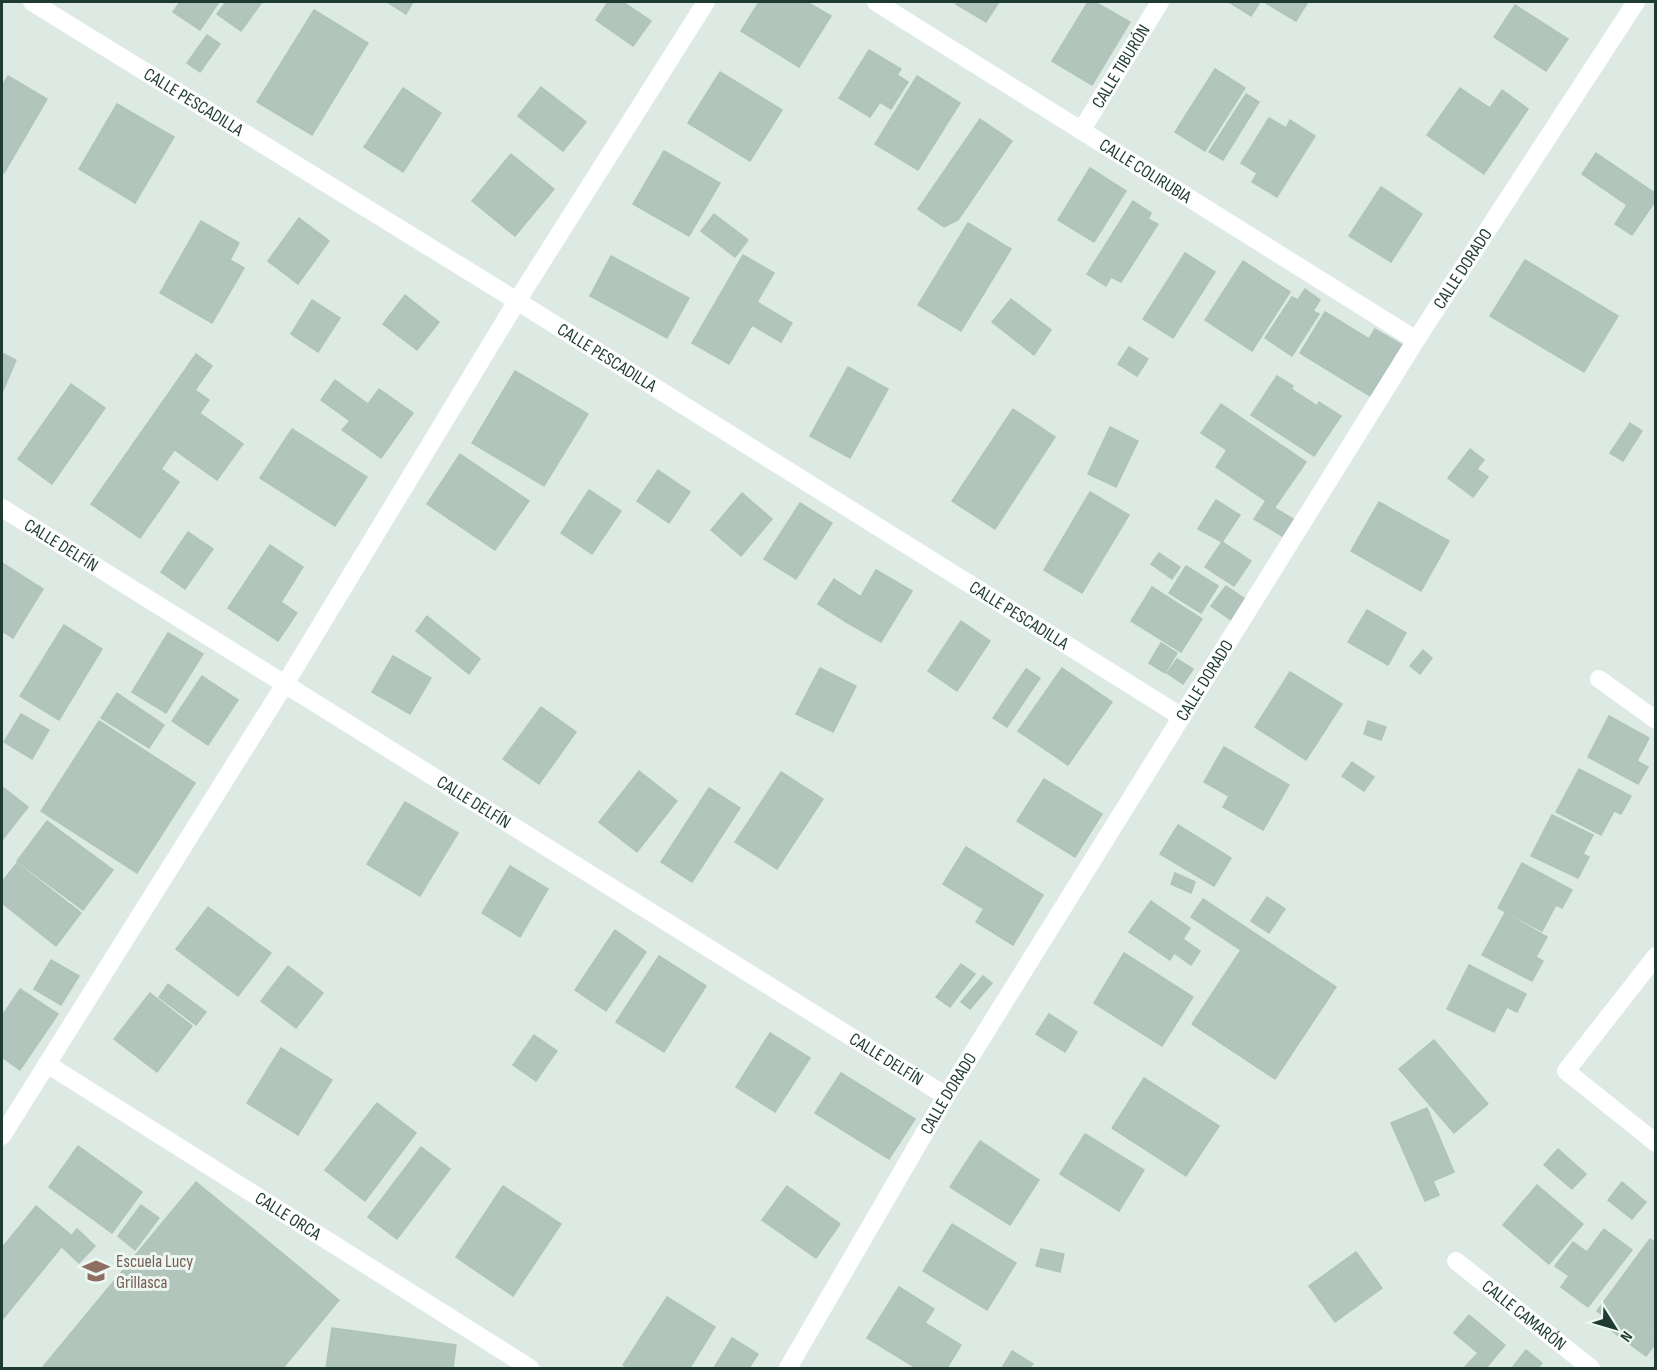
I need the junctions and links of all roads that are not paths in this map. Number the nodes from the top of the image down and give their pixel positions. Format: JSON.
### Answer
{"nodes":[{"id":1,"x":32,"y":2,"type":"edge"},
{"id":2,"x":706,"y":2,"type":"edge"},
{"id":3,"x":876,"y":2,"type":"edge"},
{"id":4,"x":1160,"y":2,"type":"edge"},
{"id":5,"x":1636,"y":2,"type":"edge"},
{"id":6,"x":1082,"y":131,"type":"junction"},
{"id":7,"x":518,"y":302,"type":"junction"},
{"id":8,"x":1416,"y":340,"type":"junction"},
{"id":9,"x":2,"y":508,"type":"edge"},
{"id":10,"x":1599,"y":679,"type":"dead end"},
{"id":11,"x":285,"y":684,"type":"junction"},
{"id":12,"x":1182,"y":717,"type":"junction"},
{"id":13,"x":1656,"y":720,"type":"edge"},
{"id":14,"x":1656,"y":956,"type":"edge"},
{"id":15,"x":47,"y":1064,"type":"junction"},
{"id":16,"x":946,"y":1096,"type":"junction"},
{"id":17,"x":2,"y":1136,"type":"edge"},
{"id":18,"x":1656,"y":1143,"type":"edge"},
{"id":19,"x":1456,"y":1261,"type":"dead end"},
{"id":20,"x":530,"y":1368,"type":"edge"},
{"id":21,"x":788,"y":1368,"type":"edge"},
{"id":22,"x":1591,"y":1368,"type":"edge"}],
"edges":[{"from":1,"to":7,"type":"street","name":"CALLE PESCADILLA"},
{"from":2,"to":7,"type":"street"},
{"from":3,"to":6,"type":"street","name":"CALLE COLIRUBIA"},
{"from":4,"to":6,"type":"street","name":"CALLE TIBURÓN"},
{"from":5,"to":8,"type":"street","name":"CALLE DORADO"},
{"from":6,"to":8,"type":"street","name":"CALLE COLIRUBIA"},
{"from":7,"to":11,"type":"street"},
{"from":7,"to":12,"type":"street","name":"CALLE PESCADILLA"},
{"from":8,"to":12,"type":"street","name":"CALLE DORADO"},
{"from":9,"to":11,"type":"street","name":"CALLE DELFÍN"},
{"from":10,"to":13,"type":"street"},
{"from":11,"to":15,"type":"street"},
{"from":11,"to":16,"type":"street","name":"CALLE DELFÍN"},
{"from":12,"to":16,"type":"street","name":"CALLE DORADO"},
{"from":14,"to":18,"type":"street"},
{"from":15,"to":17,"type":"street"},
{"from":15,"to":20,"type":"street","name":"CALLE ORCA"},
{"from":16,"to":21,"type":"street","name":"CALLE DORADO"},
{"from":19,"to":22,"type":"street","name":"CALLE CAMARÓN"}]}
